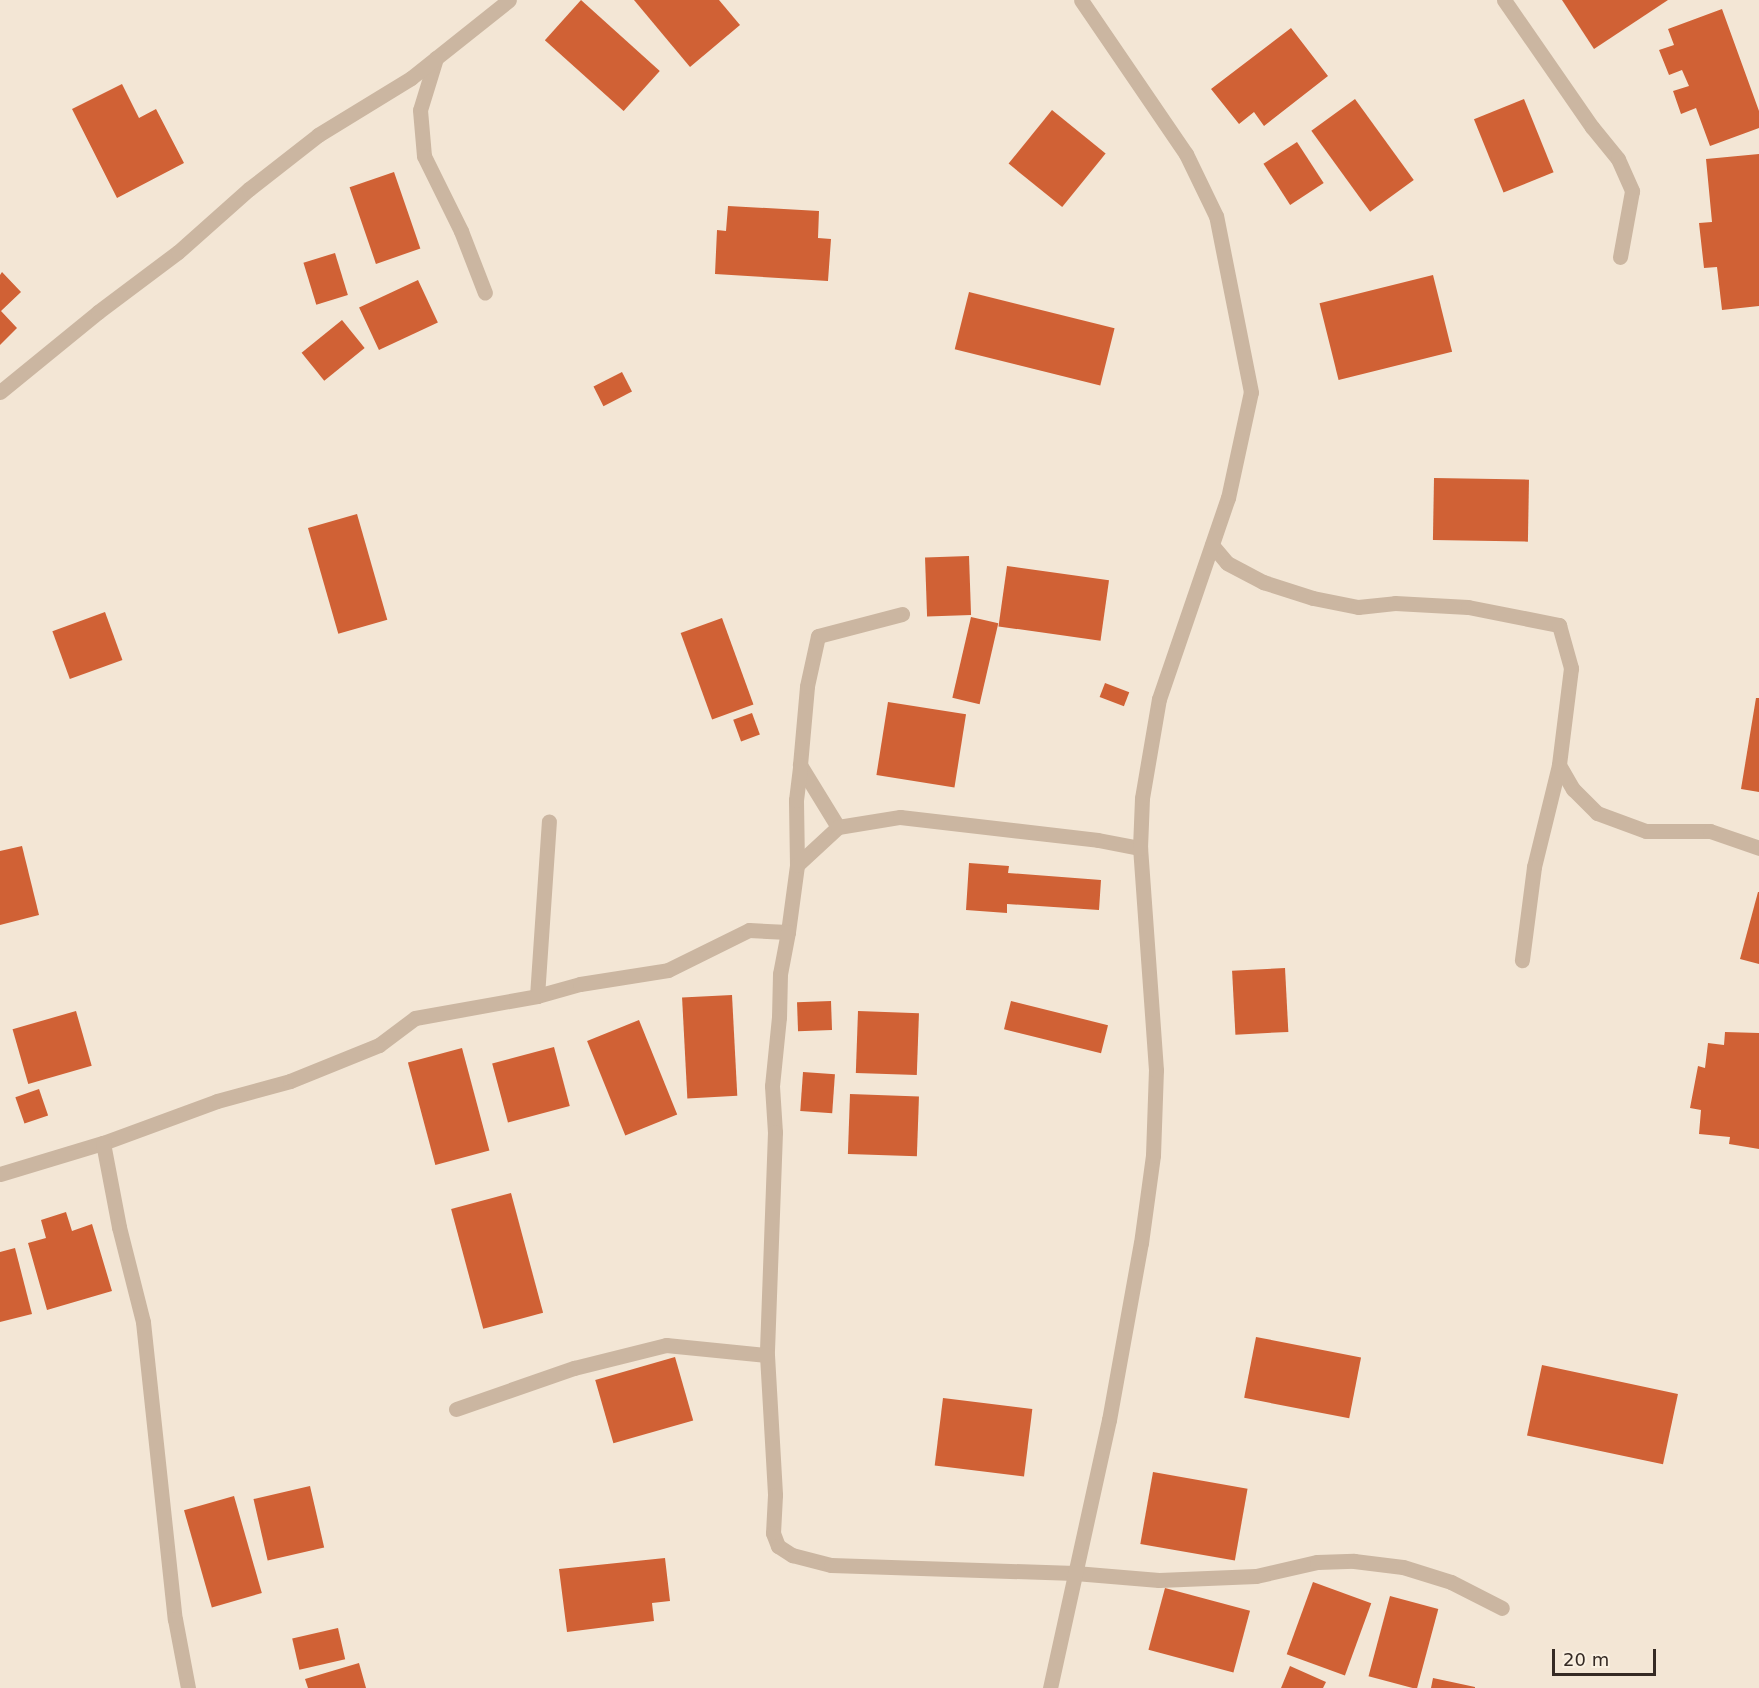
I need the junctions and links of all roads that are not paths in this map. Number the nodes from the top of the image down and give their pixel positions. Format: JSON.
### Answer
{"nodes":[{"id":1,"x":509,"y":0,"type":"edge"},
{"id":2,"x":1081,"y":0,"type":"edge"},
{"id":3,"x":1504,"y":0,"type":"edge"},
{"id":4,"x":436,"y":58,"type":"junction"},
{"id":5,"x":1620,"y":257,"type":"dead end"},
{"id":6,"x":485,"y":292,"type":"dead end"},
{"id":7,"x":0,"y":392,"type":"edge"},
{"id":8,"x":1212,"y":544,"type":"junction"},
{"id":9,"x":902,"y":614,"type":"dead end"},
{"id":10,"x":800,"y":765,"type":"junction"},
{"id":11,"x":1559,"y":765,"type":"junction"},
{"id":12,"x":549,"y":821,"type":"dead end"},
{"id":13,"x":838,"y":827,"type":"junction"},
{"id":14,"x":1140,"y":848,"type":"junction"},
{"id":15,"x":1759,"y":848,"type":"edge"},
{"id":16,"x":797,"y":865,"type":"junction"},
{"id":17,"x":788,"y":932,"type":"junction"},
{"id":18,"x":1522,"y":960,"type":"dead end"},
{"id":19,"x":537,"y":996,"type":"junction"},
{"id":20,"x":103,"y":1143,"type":"junction"},
{"id":21,"x":0,"y":1174,"type":"edge"},
{"id":22,"x":767,"y":1355,"type":"junction"},
{"id":23,"x":456,"y":1409,"type":"dead end"},
{"id":24,"x":1075,"y":1573,"type":"junction"},
{"id":25,"x":1502,"y":1608,"type":"dead end"},
{"id":26,"x":188,"y":1688,"type":"edge"},
{"id":27,"x":1050,"y":1688,"type":"edge"}],
"edges":[{"from":1,"to":4,"type":"street"},
{"from":2,"to":8,"type":"street"},
{"from":3,"to":5,"type":"street"},
{"from":4,"to":6,"type":"street"},
{"from":4,"to":7,"type":"street"},
{"from":8,"to":11,"type":"street"},
{"from":8,"to":14,"type":"street"},
{"from":9,"to":10,"type":"street"},
{"from":10,"to":13,"type":"street"},
{"from":10,"to":16,"type":"street"},
{"from":11,"to":15,"type":"street"},
{"from":11,"to":18,"type":"street"},
{"from":12,"to":19,"type":"street"},
{"from":13,"to":14,"type":"street"},
{"from":13,"to":16,"type":"street"},
{"from":14,"to":24,"type":"street"},
{"from":16,"to":17,"type":"street"},
{"from":17,"to":19,"type":"street"},
{"from":17,"to":22,"type":"street"},
{"from":19,"to":20,"type":"street"},
{"from":20,"to":21,"type":"street"},
{"from":20,"to":26,"type":"street"},
{"from":22,"to":23,"type":"street"},
{"from":22,"to":24,"type":"street"},
{"from":24,"to":25,"type":"street"},
{"from":24,"to":27,"type":"street"}]}
